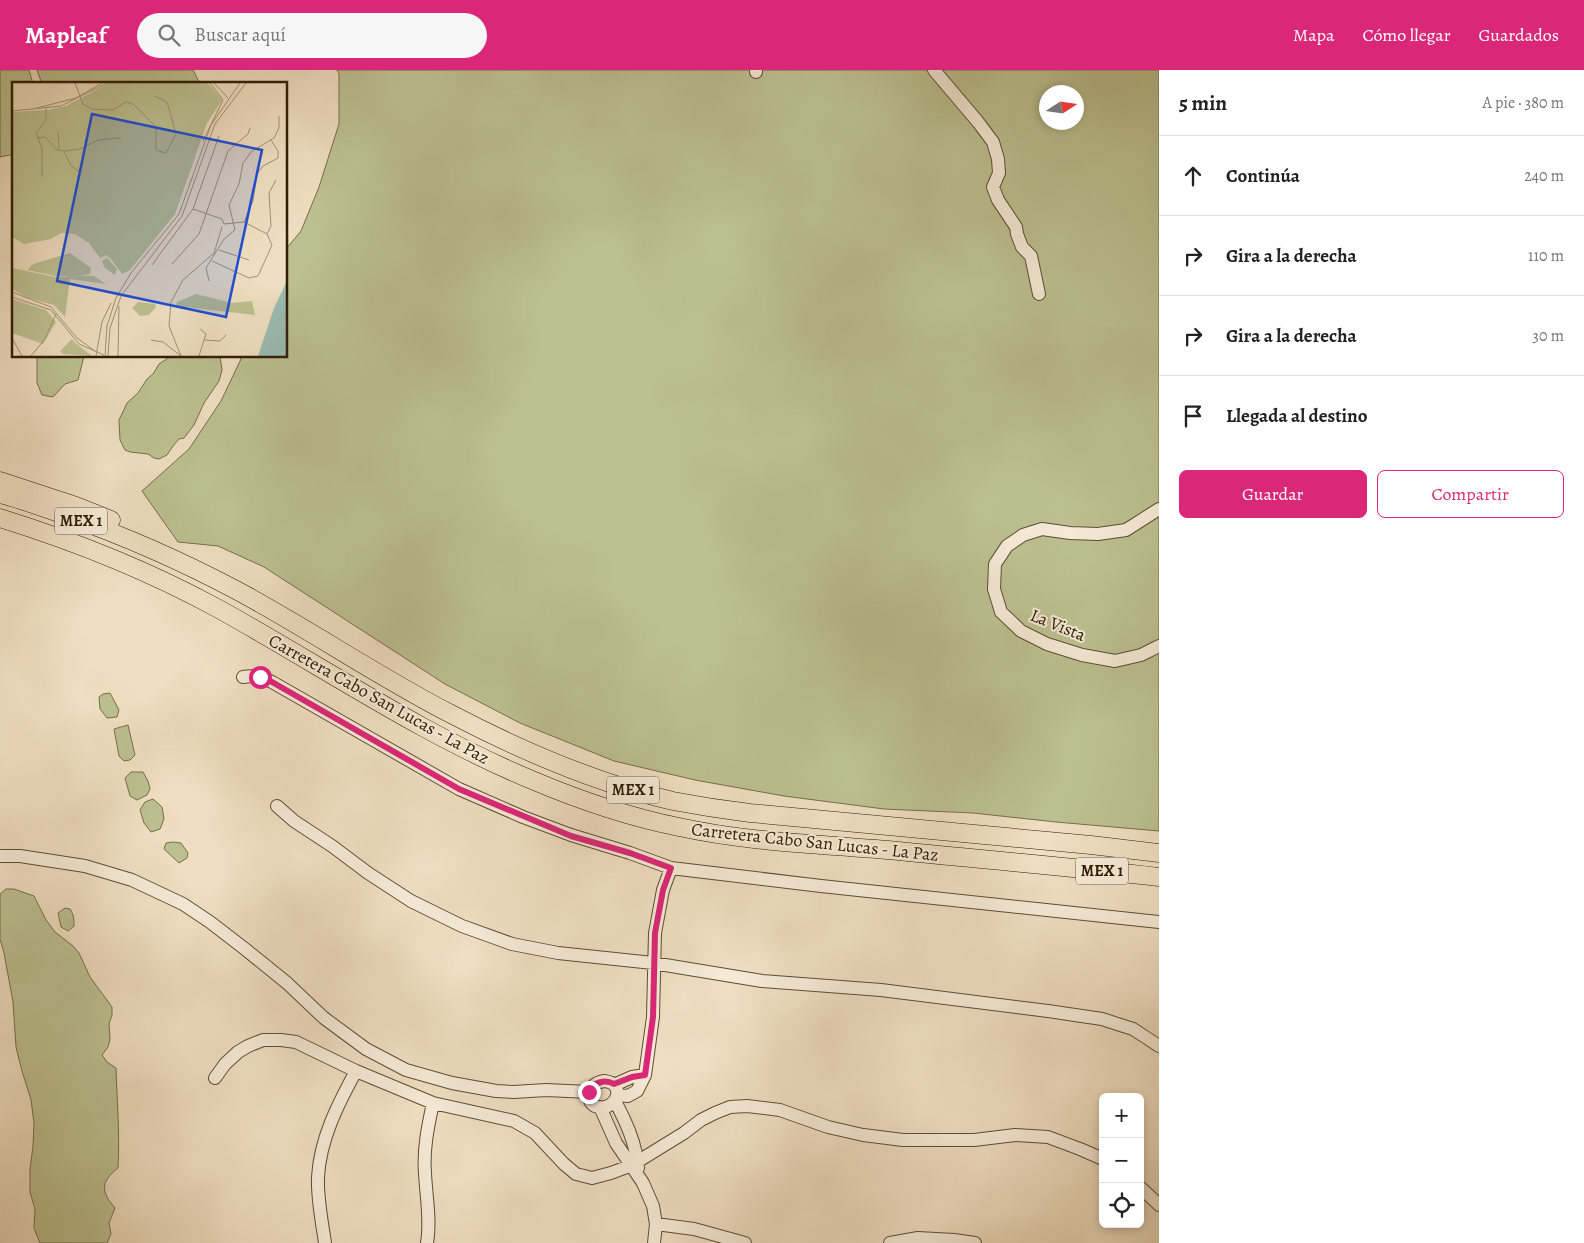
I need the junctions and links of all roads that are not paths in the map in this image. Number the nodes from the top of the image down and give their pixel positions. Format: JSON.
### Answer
{"nodes":[{"id":1,"x":934,"y":70,"type":"edge"},
{"id":2,"x":1039,"y":294,"type":"dead end"},
{"id":3,"x":0,"y":481,"type":"edge"},
{"id":4,"x":0,"y":494,"type":"edge"},
{"id":5,"x":1159,"y":509,"type":"edge"},
{"id":6,"x":0,"y":520,"type":"edge"},
{"id":7,"x":160,"y":552,"type":"junction"},
{"id":8,"x":1159,"y":646,"type":"edge"},
{"id":9,"x":243,"y":677,"type":"dead end"},
{"id":10,"x":277,"y":806,"type":"dead end"},
{"id":11,"x":1159,"y":844,"type":"edge"},
{"id":12,"x":1091,"y":845,"type":"junction"},
{"id":13,"x":1159,"y":852,"type":"edge"},
{"id":14,"x":0,"y":856,"type":"edge"},
{"id":15,"x":671,"y":868,"type":"junction"},
{"id":16,"x":1093,"y":870,"type":"junction"},
{"id":17,"x":1159,"y":872,"type":"edge"},
{"id":18,"x":1159,"y":877,"type":"edge"},
{"id":19,"x":1159,"y":922,"type":"edge"},
{"id":20,"x":653,"y":963,"type":"junction"},
{"id":21,"x":1159,"y":1046,"type":"edge"},
{"id":22,"x":356,"y":1071,"type":"junction"},
{"id":23,"x":215,"y":1078,"type":"dead end"},
{"id":24,"x":589,"y":1092,"type":"junction"},
{"id":25,"x":616,"y":1094,"type":"junction"},
{"id":26,"x":433,"y":1103,"type":"junction"},
{"id":27,"x":600,"y":1107,"type":"junction"},
{"id":28,"x":1099,"y":1157,"type":"edge"},
{"id":29,"x":636,"y":1167,"type":"junction"},
{"id":30,"x":1144,"y":1190,"type":"edge"},
{"id":31,"x":1159,"y":1205,"type":"edge"},
{"id":32,"x":656,"y":1224,"type":"junction"},
{"id":33,"x":325,"y":1243,"type":"edge"},
{"id":34,"x":427,"y":1243,"type":"edge"},
{"id":35,"x":654,"y":1243,"type":"edge"},
{"id":36,"x":745,"y":1243,"type":"edge"},
{"id":37,"x":890,"y":1243,"type":"edge"},
{"id":38,"x":975,"y":1243,"type":"edge"}],
"edges":[{"from":1,"to":2,"type":"street"},
{"from":3,"to":7,"type":"highway"},
{"from":4,"to":7,"type":"highway","name":"Carretera Cabo San Lucas - La Paz","number":"MEX 1"},
{"from":5,"to":8,"type":"street","name":"La Vista"},
{"from":6,"to":16,"type":"highway","name":"Carretera Cabo San Lucas - La Paz","number":"MEX 1"},
{"from":7,"to":12,"type":"highway","name":"Carretera Cabo San Lucas - La Paz","number":"MEX 1"},
{"from":9,"to":15,"type":"street"},
{"from":10,"to":20,"type":"street"},
{"from":11,"to":12,"type":"street"},
{"from":12,"to":13,"type":"highway","name":"Carretera Cabo San Lucas - La Paz","number":"MEX 1"},
{"from":14,"to":24,"type":"street"},
{"from":15,"to":19,"type":"street"},
{"from":15,"to":20,"type":"street"},
{"from":16,"to":17,"type":"highway"},
{"from":16,"to":18,"type":"highway","name":"Carretera Cabo San Lucas - La Paz","number":"MEX 1"},
{"from":20,"to":21,"type":"street"},
{"from":20,"to":25,"type":"street"},
{"from":22,"to":23,"type":"street"},
{"from":22,"to":26,"type":"street"},
{"from":22,"to":33,"type":"street"},
{"from":24,"to":25,"type":"street"},
{"from":24,"to":27,"type":"street"},
{"from":25,"to":27,"type":"street"},
{"from":25,"to":29,"type":"street"},
{"from":26,"to":29,"type":"street"},
{"from":26,"to":34,"type":"street"},
{"from":27,"to":29,"type":"street"},
{"from":28,"to":29,"type":"street"},
{"from":29,"to":32,"type":"street"},
{"from":30,"to":31,"type":"street"},
{"from":32,"to":35,"type":"street"},
{"from":32,"to":36,"type":"street"},
{"from":37,"to":38,"type":"street"}]}
